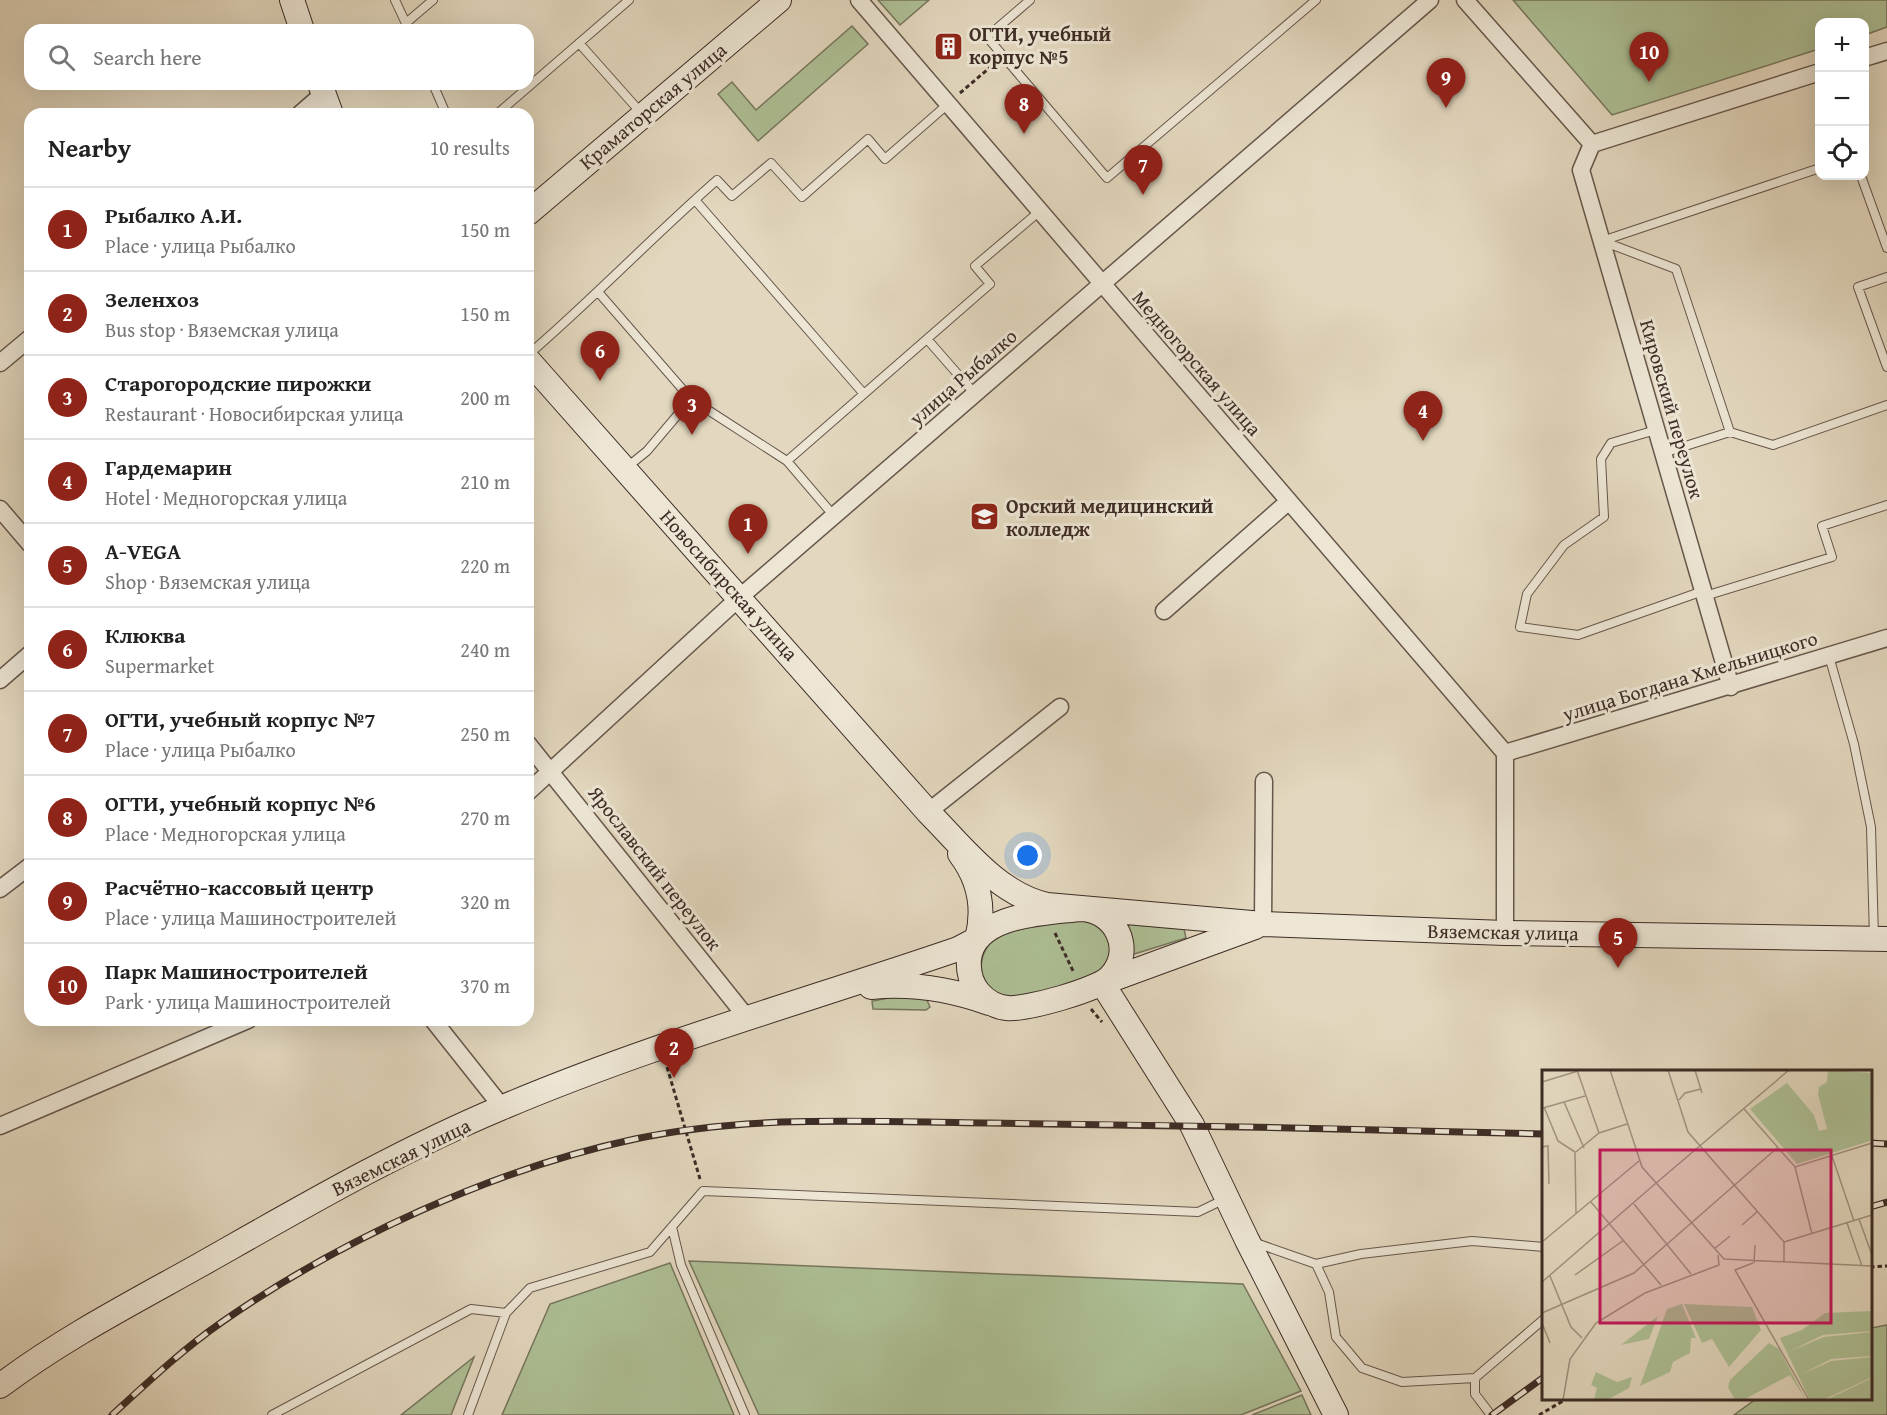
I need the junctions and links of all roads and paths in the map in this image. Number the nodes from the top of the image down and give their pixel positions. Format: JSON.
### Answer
{"nodes":[{"id":1,"x":292,"y":0,"type":"edge"},
{"id":2,"x":395,"y":0,"type":"edge"},
{"id":3,"x":433,"y":0,"type":"edge"},
{"id":4,"x":629,"y":0,"type":"edge"},
{"id":5,"x":779,"y":0,"type":"edge"},
{"id":6,"x":859,"y":0,"type":"edge"},
{"id":7,"x":1030,"y":0,"type":"edge"},
{"id":8,"x":1316,"y":0,"type":"edge"},
{"id":9,"x":1430,"y":0,"type":"edge"},
{"id":10,"x":1464,"y":0,"type":"edge"},
{"id":11,"x":300,"y":24,"type":"edge"},
{"id":12,"x":406,"y":24,"type":"edge"},
{"id":13,"x":410,"y":24,"type":"edge"},
{"id":14,"x":579,"y":43,"type":"junction"},
{"id":15,"x":1887,"y":51,"type":"edge"},
{"id":16,"x":1869,"y":56,"type":"edge"},
{"id":17,"x":1003,"y":57,"type":"junction"},
{"id":18,"x":1815,"y":74,"type":"edge"},
{"id":19,"x":534,"y":81,"type":"edge"},
{"id":20,"x":436,"y":90,"type":"edge"},
{"id":21,"x":524,"y":90,"type":"edge"},
{"id":22,"x":325,"y":98,"type":"edge"},
{"id":23,"x":948,"y":104,"type":"junction"},
{"id":24,"x":309,"y":108,"type":"edge"},
{"id":25,"x":443,"y":108,"type":"edge"},
{"id":26,"x":503,"y":108,"type":"edge"},
{"id":27,"x":643,"y":115,"type":"junction"},
{"id":28,"x":1592,"y":144,"type":"junction"},
{"id":29,"x":1815,"y":170,"type":"edge"},
{"id":30,"x":1862,"y":180,"type":"edge"},
{"id":31,"x":694,"y":200,"type":"junction"},
{"id":32,"x":534,"y":208,"type":"edge"},
{"id":33,"x":1040,"y":212,"type":"junction"},
{"id":34,"x":1601,"y":241,"type":"junction"},
{"id":35,"x":1887,"y":248,"type":"edge"},
{"id":36,"x":1887,"y":277,"type":"edge"},
{"id":37,"x":1102,"y":285,"type":"junction"},
{"id":38,"x":599,"y":293,"type":"junction"},
{"id":39,"x":927,"y":339,"type":"junction"},
{"id":40,"x":24,"y":343,"type":"edge"},
{"id":41,"x":534,"y":353,"type":"edge"},
{"id":42,"x":0,"y":363,"type":"edge"},
{"id":43,"x":534,"y":365,"type":"edge"},
{"id":44,"x":1887,"y":367,"type":"edge"},
{"id":45,"x":864,"y":394,"type":"junction"},
{"id":46,"x":975,"y":394,"type":"junction"},
{"id":47,"x":691,"y":399,"type":"junction"},
{"id":48,"x":1887,"y":405,"type":"edge"},
{"id":49,"x":1656,"y":430,"type":"junction"},
{"id":50,"x":1730,"y":432,"type":"junction"},
{"id":51,"x":1663,"y":453,"type":"junction"},
{"id":52,"x":787,"y":461,"type":"junction"},
{"id":53,"x":625,"y":469,"type":"junction"},
{"id":54,"x":1289,"y":501,"type":"junction"},
{"id":55,"x":1887,"y":505,"type":"edge"},
{"id":56,"x":0,"y":509,"type":"edge"},
{"id":57,"x":834,"y":516,"type":"junction"},
{"id":58,"x":24,"y":537,"type":"edge"},
{"id":59,"x":1704,"y":593,"type":"junction"},
{"id":60,"x":740,"y":597,"type":"junction"},
{"id":61,"x":1164,"y":611,"type":"dead end"},
{"id":62,"x":1887,"y":638,"type":"edge"},
{"id":63,"x":1829,"y":656,"type":"junction"},
{"id":64,"x":24,"y":659,"type":"edge"},
{"id":65,"x":0,"y":680,"type":"edge"},
{"id":66,"x":1731,"y":687,"type":"junction"},
{"id":67,"x":1060,"y":707,"type":"dead end"},
{"id":68,"x":534,"y":751,"type":"edge"},
{"id":69,"x":1505,"y":753,"type":"junction"},
{"id":70,"x":551,"y":771,"type":"junction"},
{"id":71,"x":1264,"y":781,"type":"dead end"},
{"id":72,"x":534,"y":787,"type":"edge"},
{"id":73,"x":928,"y":812,"type":"junction"},
{"id":74,"x":24,"y":871,"type":"edge"},
{"id":75,"x":0,"y":890,"type":"edge"},
{"id":76,"x":1086,"y":909,"type":"junction"},
{"id":77,"x":1263,"y":924,"type":"junction"},
{"id":78,"x":1505,"y":933,"type":"junction"},
{"id":79,"x":1880,"y":938,"type":"edge"},
{"id":80,"x":977,"y":939,"type":"junction"},
{"id":81,"x":1102,"y":983,"type":"junction"},
{"id":82,"x":832,"y":992,"type":"junction"},
{"id":83,"x":994,"y":1005,"type":"junction"},
{"id":84,"x":748,"y":1019,"type":"junction"},
{"id":85,"x":234,"y":1026,"type":"edge"},
{"id":86,"x":438,"y":1026,"type":"edge"},
{"id":87,"x":661,"y":1048,"type":"junction"},
{"id":88,"x":502,"y":1107,"type":"junction"},
{"id":89,"x":0,"y":1126,"type":"edge"},
{"id":90,"x":703,"y":1191,"type":"junction"},
{"id":91,"x":1226,"y":1198,"type":"junction"},
{"id":92,"x":672,"y":1227,"type":"junction"},
{"id":93,"x":1247,"y":1240,"type":"junction"},
{"id":94,"x":1542,"y":1247,"type":"edge"},
{"id":95,"x":1316,"y":1264,"type":"junction"},
{"id":96,"x":1887,"y":1266,"type":"edge"},
{"id":97,"x":1872,"y":1267,"type":"edge"},
{"id":98,"x":506,"y":1313,"type":"junction"},
{"id":99,"x":1542,"y":1321,"type":"edge"},
{"id":100,"x":1475,"y":1378,"type":"junction"},
{"id":101,"x":0,"y":1386,"type":"edge"},
{"id":102,"x":1565,"y":1400,"type":"edge"},
{"id":103,"x":272,"y":1415,"type":"edge"},
{"id":104,"x":468,"y":1415,"type":"edge"},
{"id":105,"x":745,"y":1415,"type":"edge"},
{"id":106,"x":1336,"y":1415,"type":"edge"},
{"id":107,"x":1491,"y":1415,"type":"edge"},
{"id":108,"x":1539,"y":1415,"type":"edge"}],
"edges":[{"from":1,"to":11,"type":"main road"},
{"from":2,"to":12,"type":"lane"},
{"from":3,"to":13,"type":"lane"},
{"from":4,"to":14,"type":"lane"},
{"from":5,"to":27,"type":"main road","name":"Краматорская улица"},
{"from":6,"to":23,"type":"street","name":"Медногорская улица"},
{"from":7,"to":17,"type":"lane"},
{"from":8,"to":17,"type":"lane"},
{"from":9,"to":37,"type":"street","name":"улица Рыбалко"},
{"from":10,"to":28,"type":"street"},
{"from":14,"to":19,"type":"lane"},
{"from":14,"to":27,"type":"lane"},
{"from":15,"to":16,"type":"street"},
{"from":17,"to":23,"type":"path"},
{"from":18,"to":28,"type":"street"},
{"from":20,"to":25,"type":"lane"},
{"from":21,"to":26,"type":"lane"},
{"from":22,"to":24,"type":"street"},
{"from":23,"to":31,"type":"lane"},
{"from":23,"to":33,"type":"street","name":"Медногорская улица"},
{"from":27,"to":32,"type":"main road","name":"Краматорская улица"},
{"from":28,"to":34,"type":"street","name":"Кировский переулок"},
{"from":29,"to":34,"type":"lane"},
{"from":30,"to":35,"type":"lane"},
{"from":31,"to":38,"type":"lane"},
{"from":31,"to":45,"type":"lane"},
{"from":33,"to":37,"type":"street","name":"Медногорская улица"},
{"from":33,"to":39,"type":"lane"},
{"from":34,"to":49,"type":"street","name":"Кировский переулок"},
{"from":34,"to":50,"type":"lane"},
{"from":36,"to":44,"type":"lane"},
{"from":37,"to":46,"type":"street","name":"улица Рыбалко"},
{"from":37,"to":54,"type":"street","name":"Медногорская улица"},
{"from":38,"to":41,"type":"lane"},
{"from":38,"to":47,"type":"lane"},
{"from":39,"to":45,"type":"lane"},
{"from":39,"to":46,"type":"lane"},
{"from":40,"to":42,"type":"street"},
{"from":43,"to":53,"type":"main road","name":"Новосибирская улица"},
{"from":45,"to":52,"type":"lane"},
{"from":46,"to":57,"type":"street","name":"улица Рыбалко"},
{"from":47,"to":52,"type":"lane"},
{"from":47,"to":53,"type":"lane"},
{"from":48,"to":50,"type":"lane"},
{"from":49,"to":51,"type":"street","name":"Кировский переулок"},
{"from":49,"to":59,"type":"lane"},
{"from":50,"to":51,"type":"lane"},
{"from":51,"to":59,"type":"street","name":"Кировский переулок"},
{"from":52,"to":57,"type":"lane"},
{"from":53,"to":60,"type":"main road","name":"Новосибирская улица"},
{"from":54,"to":61,"type":"street"},
{"from":54,"to":69,"type":"street","name":"Медногорская улица"},
{"from":55,"to":59,"type":"lane"},
{"from":56,"to":58,"type":"street"},
{"from":57,"to":60,"type":"street","name":"улица Рыбалко"},
{"from":59,"to":66,"type":"street","name":"Кировский переулок"},
{"from":60,"to":70,"type":"street","name":"улица Рыбалко"},
{"from":60,"to":73,"type":"main road","name":"Новосибирская улица"},
{"from":62,"to":63,"type":"street","name":"улица Богдана Хмельницкого"},
{"from":63,"to":66,"type":"street","name":"улица Богдана Хмельницкого"},
{"from":63,"to":79,"type":"lane"},
{"from":64,"to":65,"type":"street"},
{"from":66,"to":69,"type":"street","name":"улица Богдана Хмельницкого"},
{"from":67,"to":73,"type":"street"},
{"from":68,"to":70,"type":"street","name":"Ярославский переулок"},
{"from":69,"to":78,"type":"street"},
{"from":70,"to":72,"type":"street","name":"улица Рыбалко"},
{"from":70,"to":84,"type":"street","name":"Ярославский переулок"},
{"from":71,"to":77,"type":"street"},
{"from":73,"to":76,"type":"main road"},
{"from":73,"to":80,"type":"main road"},
{"from":74,"to":75,"type":"street"},
{"from":76,"to":77,"type":"main road","name":"Вяземская улица"},
{"from":76,"to":80,"type":"main road"},
{"from":76,"to":81,"type":"main road"},
{"from":77,"to":78,"type":"main road","name":"Вяземская улица"},
{"from":77,"to":81,"type":"main road"},
{"from":78,"to":79,"type":"main road","name":"Вяземская улица"},
{"from":80,"to":82,"type":"main road"},
{"from":80,"to":83,"type":"main road"},
{"from":81,"to":83,"type":"main road"},
{"from":81,"to":91,"type":"main road"},
{"from":82,"to":83,"type":"main road"},
{"from":82,"to":84,"type":"main road","name":"Вяземская улица"},
{"from":84,"to":87,"type":"main road","name":"Вяземская улица"},
{"from":85,"to":89,"type":"street"},
{"from":86,"to":88,"type":"street"},
{"from":87,"to":88,"type":"main road","name":"Вяземская улица"},
{"from":87,"to":90,"type":"path"},
{"from":88,"to":101,"type":"main road","name":"Вяземская улица"},
{"from":90,"to":91,"type":"lane"},
{"from":90,"to":92,"type":"lane"},
{"from":91,"to":93,"type":"main road"},
{"from":92,"to":98,"type":"lane"},
{"from":92,"to":105,"type":"lane"},
{"from":93,"to":95,"type":"lane"},
{"from":93,"to":106,"type":"main road"},
{"from":94,"to":95,"type":"lane"},
{"from":95,"to":100,"type":"lane"},
{"from":96,"to":97,"type":"path"},
{"from":98,"to":103,"type":"lane"},
{"from":98,"to":104,"type":"lane"},
{"from":99,"to":100,"type":"lane"},
{"from":100,"to":107,"type":"lane"},
{"from":102,"to":108,"type":"path"}]}
